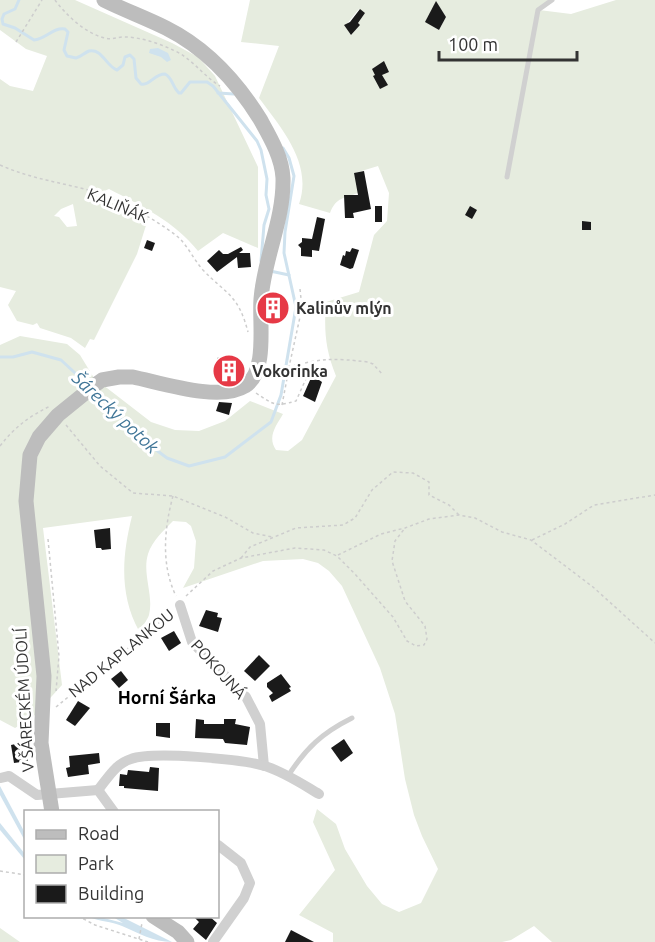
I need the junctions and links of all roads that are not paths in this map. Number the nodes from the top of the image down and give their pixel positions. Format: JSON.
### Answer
{"nodes":[{"id":1,"x":104,"y":0,"type":"edge"},
{"id":2,"x":552,"y":0,"type":"edge"},
{"id":3,"x":507,"y":177,"type":"dead end"},
{"id":4,"x":180,"y":605,"type":"road end"},
{"id":5,"x":352,"y":718,"type":"dead end"},
{"id":6,"x":264,"y":766,"type":"junction"},
{"id":7,"x":288,"y":776,"type":"junction"},
{"id":8,"x":5,"y":777,"type":"edge"},
{"id":9,"x":98,"y":790,"type":"junction"},
{"id":10,"x":319,"y":794,"type":"dead end"},
{"id":11,"x":50,"y":795,"type":"junction"},
{"id":12,"x":52,"y":810,"type":"edge"},
{"id":13,"x":113,"y":810,"type":"edge"},
{"id":14,"x":219,"y":846,"type":"edge"},
{"id":15,"x":148,"y":918,"type":"edge"},
{"id":16,"x":187,"y":942,"type":"edge"},
{"id":17,"x":213,"y":942,"type":"edge"}],
"edges":[{"from":1,"to":11,"type":"street","name":"V ŠÁRECKÉM ÚDOLÍ"},
{"from":2,"to":3,"type":"lane"},
{"from":4,"to":6,"type":"street","name":"POKOJNÁ"},
{"from":5,"to":7,"type":"lane"},
{"from":6,"to":7,"type":"street"},
{"from":6,"to":9,"type":"street"},
{"from":7,"to":10,"type":"street"},
{"from":8,"to":11,"type":"street"},
{"from":9,"to":11,"type":"street"},
{"from":9,"to":13,"type":"street"},
{"from":11,"to":12,"type":"street","name":"V ŠÁRECKÉM ÚDOLÍ"},
{"from":14,"to":17,"type":"street"},
{"from":15,"to":16,"type":"street"}]}
